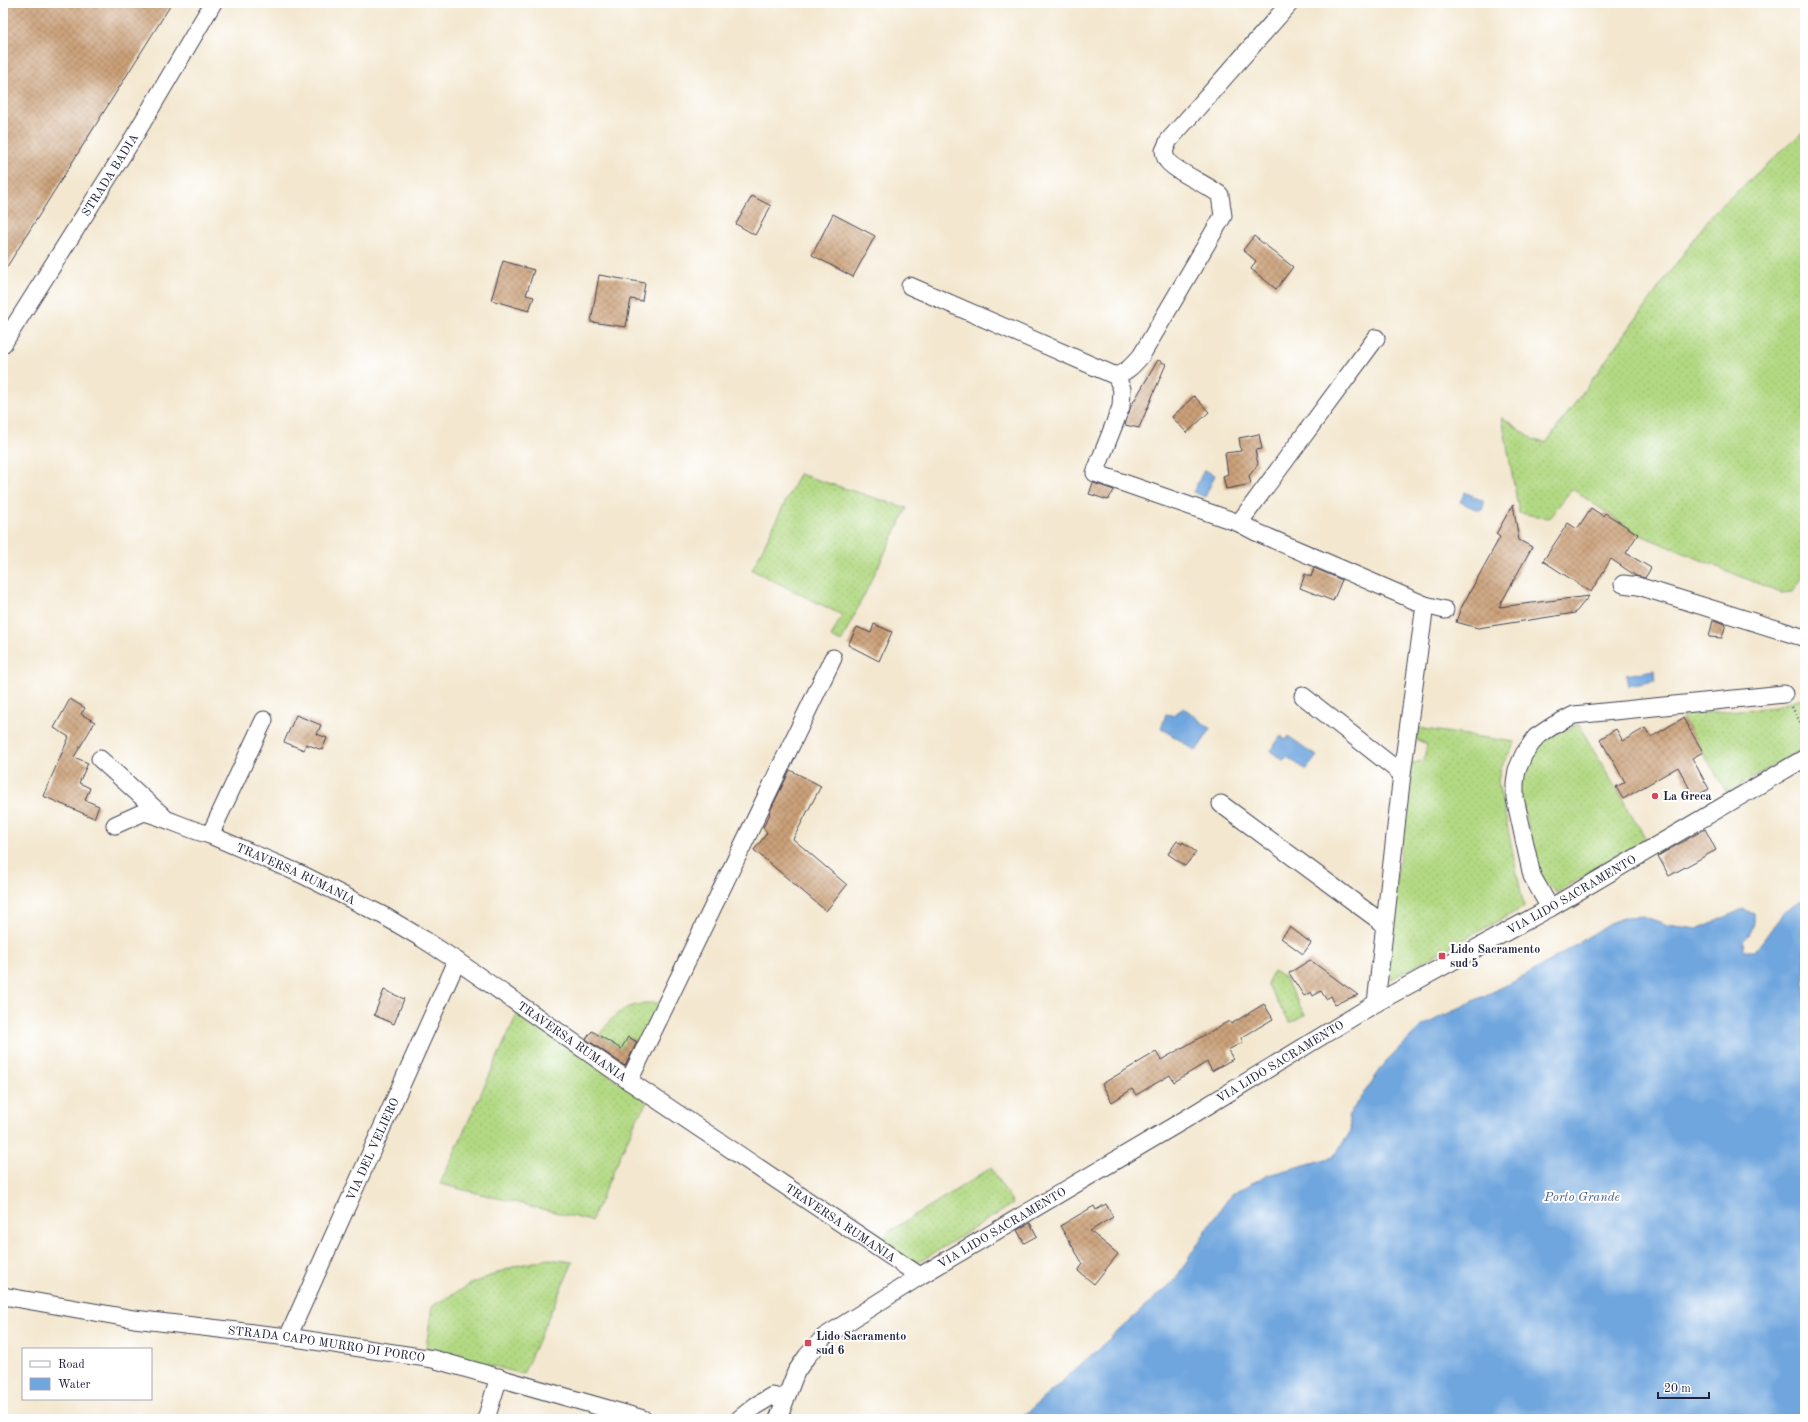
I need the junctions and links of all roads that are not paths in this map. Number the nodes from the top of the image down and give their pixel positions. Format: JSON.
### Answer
{"nodes":[{"id":1,"x":213,"y":3,"type":"edge"},
{"id":2,"x":1290,"y":3,"type":"edge"},
{"id":3,"x":910,"y":286,"type":"dead end"},
{"id":4,"x":1376,"y":338,"type":"dead end"},
{"id":5,"x":3,"y":344,"type":"edge"},
{"id":6,"x":1116,"y":376,"type":"junction"},
{"id":7,"x":1239,"y":523,"type":"junction"},
{"id":8,"x":1623,"y":584,"type":"dead end"},
{"id":9,"x":1425,"y":605,"type":"junction"},
{"id":10,"x":1445,"y":610,"type":"dead end"},
{"id":11,"x":1805,"y":638,"type":"edge"},
{"id":12,"x":833,"y":658,"type":"dead end"},
{"id":13,"x":1784,"y":694,"type":"road end"},
{"id":14,"x":1303,"y":696,"type":"dead end"},
{"id":15,"x":264,"y":720,"type":"dead end"},
{"id":16,"x":1805,"y":758,"type":"edge"},
{"id":17,"x":100,"y":759,"type":"dead end"},
{"id":18,"x":1402,"y":774,"type":"junction"},
{"id":19,"x":1221,"y":804,"type":"dead end"},
{"id":20,"x":164,"y":817,"type":"junction"},
{"id":21,"x":115,"y":826,"type":"dead end"},
{"id":22,"x":210,"y":835,"type":"junction"},
{"id":23,"x":1550,"y":908,"type":"junction"},
{"id":24,"x":1384,"y":924,"type":"junction"},
{"id":25,"x":457,"y":961,"type":"junction"},
{"id":26,"x":1376,"y":1002,"type":"junction"},
{"id":27,"x":629,"y":1081,"type":"junction"},
{"id":28,"x":920,"y":1276,"type":"junction"},
{"id":29,"x":3,"y":1296,"type":"edge"},
{"id":30,"x":288,"y":1337,"type":"junction"},
{"id":31,"x":499,"y":1377,"type":"junction"},
{"id":32,"x":785,"y":1399,"type":"junction"},
{"id":33,"x":486,"y":1419,"type":"edge"},
{"id":34,"x":643,"y":1419,"type":"edge"},
{"id":35,"x":739,"y":1419,"type":"edge"},
{"id":36,"x":778,"y":1419,"type":"edge"}],
"edges":[{"from":1,"to":5,"type":"street","name":"STRADA BADIA"},
{"from":2,"to":6,"type":"street"},
{"from":3,"to":6,"type":"street"},
{"from":4,"to":7,"type":"street"},
{"from":6,"to":7,"type":"street"},
{"from":7,"to":9,"type":"street"},
{"from":8,"to":11,"type":"street"},
{"from":9,"to":10,"type":"street"},
{"from":9,"to":18,"type":"street"},
{"from":12,"to":27,"type":"street"},
{"from":13,"to":23,"type":"street"},
{"from":14,"to":18,"type":"street"},
{"from":15,"to":22,"type":"street"},
{"from":16,"to":23,"type":"street","name":"VIA LIDO SACRAMENTO"},
{"from":17,"to":20,"type":"street"},
{"from":18,"to":24,"type":"street"},
{"from":19,"to":24,"type":"street"},
{"from":20,"to":21,"type":"street"},
{"from":20,"to":22,"type":"street","name":"TRAVERSA RUMANIA"},
{"from":22,"to":25,"type":"street","name":"TRAVERSA RUMANIA"},
{"from":23,"to":26,"type":"street","name":"VIA LIDO SACRAMENTO"},
{"from":24,"to":26,"type":"street"},
{"from":25,"to":27,"type":"street","name":"TRAVERSA RUMANIA"},
{"from":25,"to":30,"type":"street","name":"VIA DEL VELIERO"},
{"from":26,"to":28,"type":"street","name":"VIA LIDO SACRAMENTO"},
{"from":27,"to":28,"type":"street","name":"TRAVERSA RUMANIA"},
{"from":28,"to":32,"type":"street","name":"VIA LIDO SACRAMENTO"},
{"from":29,"to":30,"type":"street","name":"STRADA CAPO MURRO DI PORCO"},
{"from":30,"to":31,"type":"street","name":"STRADA CAPO MURRO DI PORCO"},
{"from":31,"to":33,"type":"street"},
{"from":31,"to":34,"type":"street","name":"STRADA CAPO MURRO DI PORCO"},
{"from":32,"to":35,"type":"street"},
{"from":32,"to":36,"type":"street","name":"VIA LIDO SACRAMENTO"}]}
